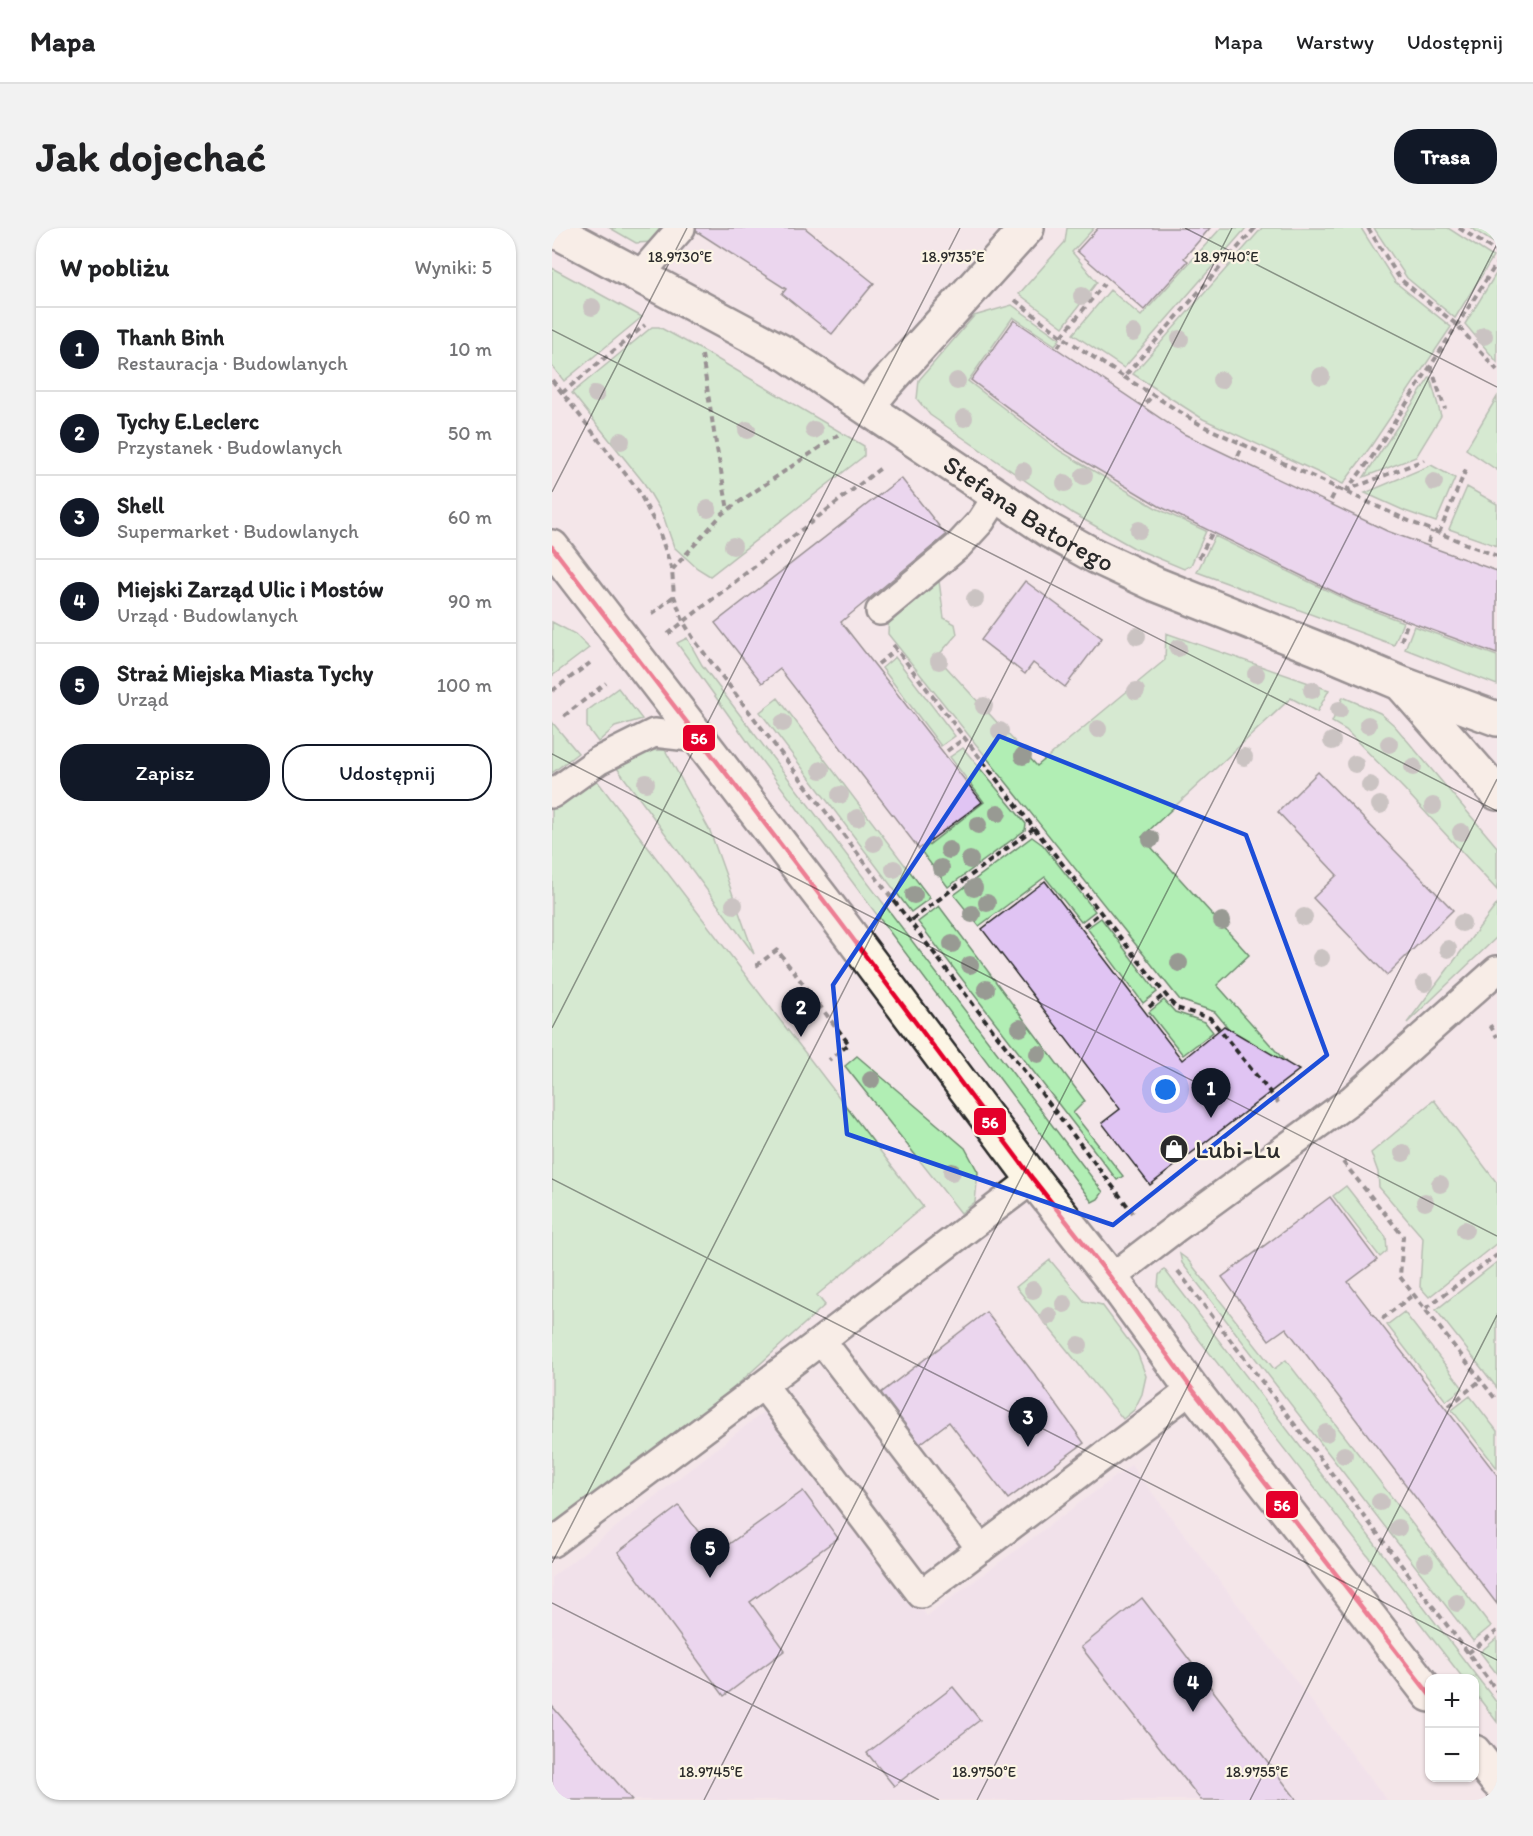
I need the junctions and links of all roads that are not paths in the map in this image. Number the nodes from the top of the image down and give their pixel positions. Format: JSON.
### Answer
{"nodes":[{"id":1,"x":681,"y":228,"type":"edge"},
{"id":2,"x":1027,"y":228,"type":"edge"},
{"id":3,"x":552,"y":229,"type":"edge"},
{"id":4,"x":639,"y":276,"type":"junction"},
{"id":5,"x":867,"y":407,"type":"junction"},
{"id":6,"x":997,"y":496,"type":"junction"},
{"id":7,"x":552,"y":547,"type":"edge"},
{"id":8,"x":880,"y":611,"type":"road end"},
{"id":9,"x":1400,"y":683,"type":"junction"},
{"id":10,"x":1497,"y":719,"type":"edge"},
{"id":11,"x":698,"y":738,"type":"junction"},
{"id":12,"x":1497,"y":793,"type":"edge"},
{"id":13,"x":552,"y":794,"type":"edge"},
{"id":14,"x":1497,"y":970,"type":"edge"},
{"id":15,"x":1034,"y":1179,"type":"junction"},
{"id":16,"x":1111,"y":1278,"type":"junction"},
{"id":17,"x":822,"y":1341,"type":"junction"},
{"id":18,"x":763,"y":1385,"type":"junction"},
{"id":19,"x":1192,"y":1389,"type":"junction"},
{"id":20,"x":552,"y":1543,"type":"edge"},
{"id":21,"x":981,"y":1549,"type":"junction"},
{"id":22,"x":1425,"y":1689,"type":"edge"},
{"id":23,"x":1479,"y":1758,"type":"edge"},
{"id":24,"x":1497,"y":1781,"type":"edge"}],
"edges":[{"from":1,"to":4,"type":"lane"},
{"from":2,"to":5,"type":"street"},
{"from":3,"to":4,"type":"street","name":"Stefana Batorego"},
{"from":4,"to":5,"type":"street","name":"Stefana Batorego"},
{"from":5,"to":6,"type":"street","name":"Stefana Batorego"},
{"from":6,"to":8,"type":"lane"},
{"from":6,"to":9,"type":"street","name":"Stefana Batorego"},
{"from":7,"to":11,"type":"street"},
{"from":9,"to":10,"type":"street"},
{"from":9,"to":12,"type":"street","name":"Stefana Batorego"},
{"from":11,"to":13,"type":"lane"},
{"from":11,"to":15,"type":"street"},
{"from":14,"to":16,"type":"lane"},
{"from":15,"to":16,"type":"street"},
{"from":15,"to":17,"type":"lane"},
{"from":16,"to":19,"type":"street"},
{"from":17,"to":18,"type":"lane"},
{"from":17,"to":21,"type":"lane"},
{"from":18,"to":20,"type":"lane"},
{"from":18,"to":21,"type":"lane"},
{"from":19,"to":21,"type":"lane"},
{"from":19,"to":22,"type":"street"},
{"from":23,"to":24,"type":"street"}]}
